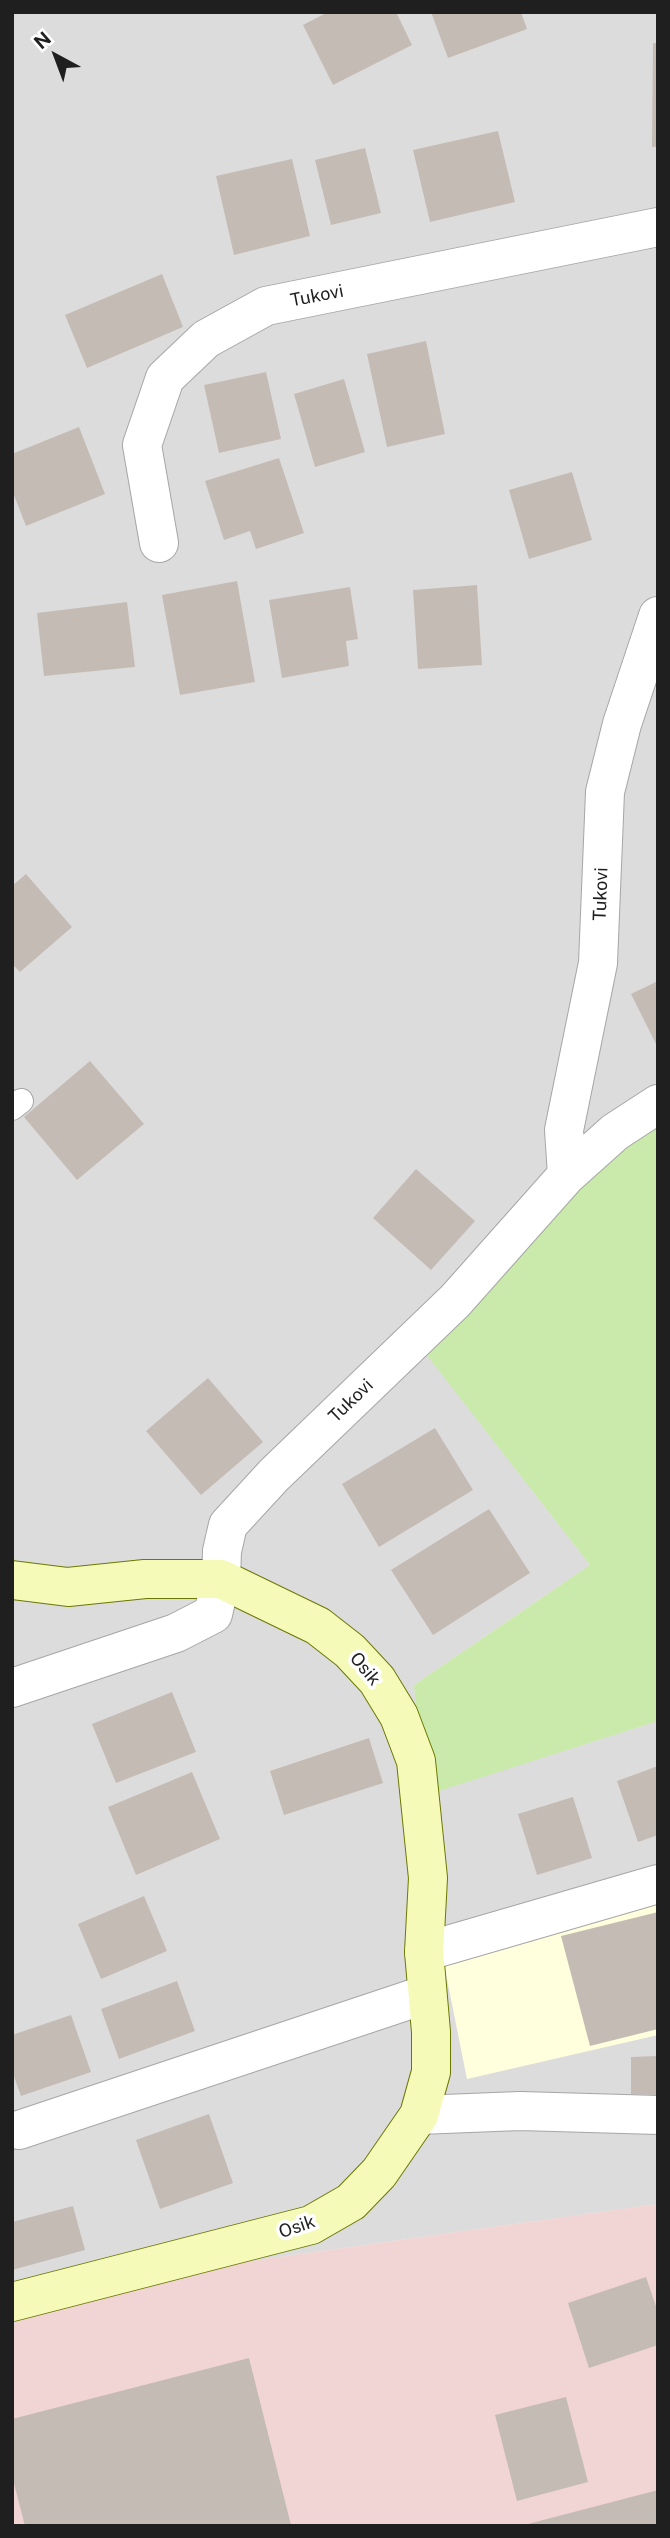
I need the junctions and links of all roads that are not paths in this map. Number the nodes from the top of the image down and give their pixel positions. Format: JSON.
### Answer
{"nodes":[{"id":1,"x":658,"y":228,"type":"edge"},
{"id":2,"x":159,"y":543,"type":"dead end"},
{"id":3,"x":658,"y":616,"type":"edge"},
{"id":4,"x":658,"y":1104,"type":"edge"},
{"id":5,"x":567,"y":1175,"type":"junction"},
{"id":6,"x":221,"y":1579,"type":"junction"},
{"id":7,"x":12,"y":1580,"type":"edge"},
{"id":8,"x":12,"y":1688,"type":"edge"},
{"id":9,"x":658,"y":1884,"type":"edge"},
{"id":10,"x":424,"y":1952,"type":"junction"},
{"id":11,"x":427,"y":1994,"type":"junction"},
{"id":12,"x":419,"y":2115,"type":"junction"},
{"id":13,"x":658,"y":2115,"type":"edge"},
{"id":14,"x":19,"y":2130,"type":"dead end"},
{"id":15,"x":12,"y":2302,"type":"edge"}],
"edges":[{"from":1,"to":2,"type":"street","name":"Tukovi"},
{"from":3,"to":5,"type":"street","name":"Tukovi"},
{"from":4,"to":5,"type":"street","name":"Tukovi"},
{"from":5,"to":6,"type":"street","name":"Tukovi"},
{"from":6,"to":7,"type":"main road","name":"Osik"},
{"from":6,"to":8,"type":"street"},
{"from":6,"to":10,"type":"main road","name":"Osik"},
{"from":9,"to":10,"type":"street"},
{"from":10,"to":11,"type":"main road","name":"Osik"},
{"from":11,"to":12,"type":"main road","name":"Osik"},
{"from":11,"to":14,"type":"street"},
{"from":12,"to":13,"type":"street"},
{"from":12,"to":15,"type":"main road","name":"Osik"}]}
